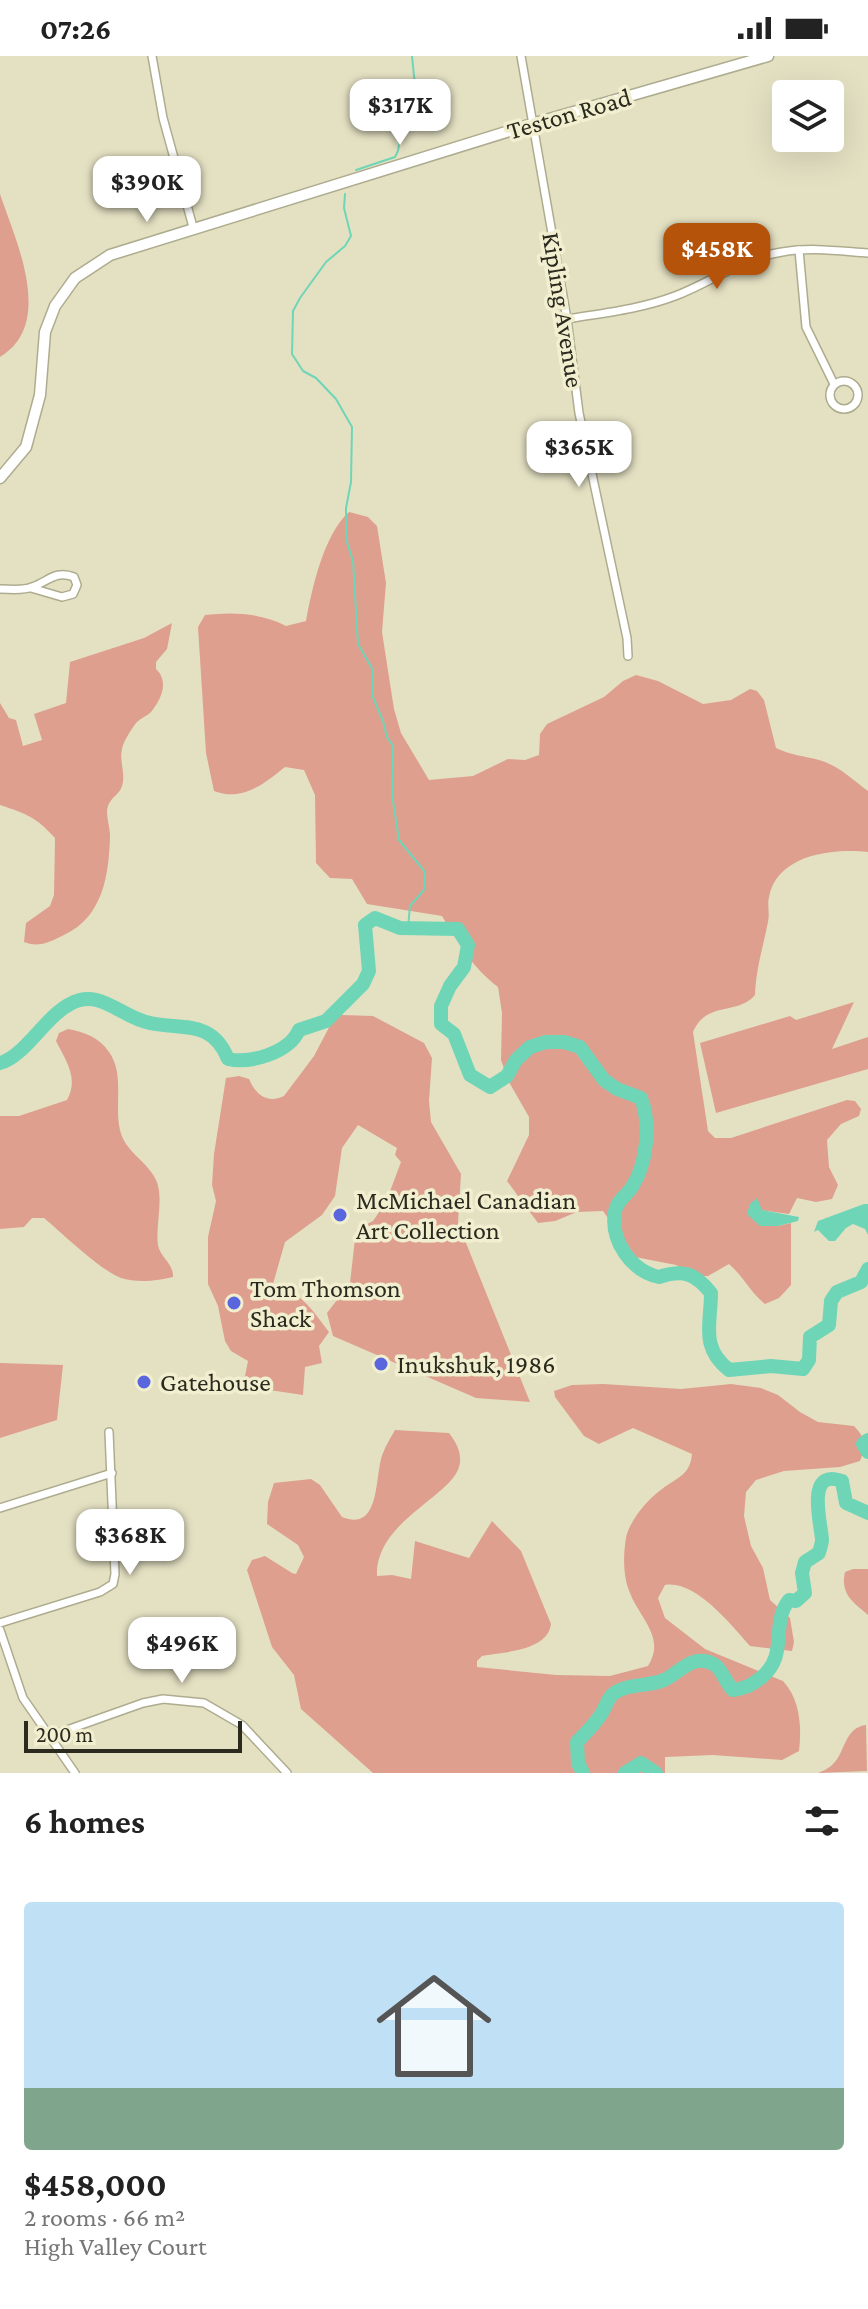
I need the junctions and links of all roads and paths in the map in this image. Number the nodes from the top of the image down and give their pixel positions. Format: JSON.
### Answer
{"nodes":[{"id":1,"x":152,"y":56,"type":"edge"},
{"id":2,"x":521,"y":56,"type":"edge"},
{"id":3,"x":768,"y":56,"type":"edge"},
{"id":4,"x":532,"y":124,"type":"junction"},
{"id":5,"x":193,"y":227,"type":"junction"},
{"id":6,"x":799,"y":250,"type":"junction"},
{"id":7,"x":868,"y":253,"type":"edge"},
{"id":8,"x":567,"y":319,"type":"junction"},
{"id":9,"x":834,"y":384,"type":"junction"},
{"id":10,"x":0,"y":478,"type":"edge"},
{"id":11,"x":31,"y":588,"type":"junction"},
{"id":12,"x":0,"y":589,"type":"edge"},
{"id":13,"x":628,"y":656,"type":"dead end"},
{"id":14,"x":109,"y":1432,"type":"dead end"},
{"id":15,"x":112,"y":1473,"type":"junction"},
{"id":16,"x":0,"y":1508,"type":"edge"},
{"id":17,"x":0,"y":1623,"type":"edge"},
{"id":18,"x":0,"y":1630,"type":"edge"},
{"id":19,"x":50,"y":1736,"type":"junction"},
{"id":20,"x":75,"y":1773,"type":"edge"},
{"id":21,"x":287,"y":1773,"type":"edge"}],
"edges":[{"from":1,"to":5,"type":"street"},
{"from":2,"to":4,"type":"street","name":"Kipling Avenue"},
{"from":3,"to":4,"type":"street","name":"Teston Road"},
{"from":4,"to":5,"type":"street","name":"Teston Road"},
{"from":4,"to":8,"type":"street","name":"Kipling Avenue"},
{"from":5,"to":10,"type":"street","name":"Teston Road"},
{"from":6,"to":7,"type":"street"},
{"from":6,"to":8,"type":"street"},
{"from":6,"to":9,"type":"street"},
{"from":8,"to":13,"type":"street","name":"Kipling Avenue"},
{"from":9,"to":9,"type":"street"},
{"from":11,"to":11,"type":"street"},
{"from":11,"to":12,"type":"street"},
{"from":14,"to":15,"type":"street"},
{"from":15,"to":16,"type":"street"},
{"from":15,"to":17,"type":"street"},
{"from":18,"to":19,"type":"street"},
{"from":19,"to":20,"type":"street"},
{"from":19,"to":21,"type":"street"}]}
